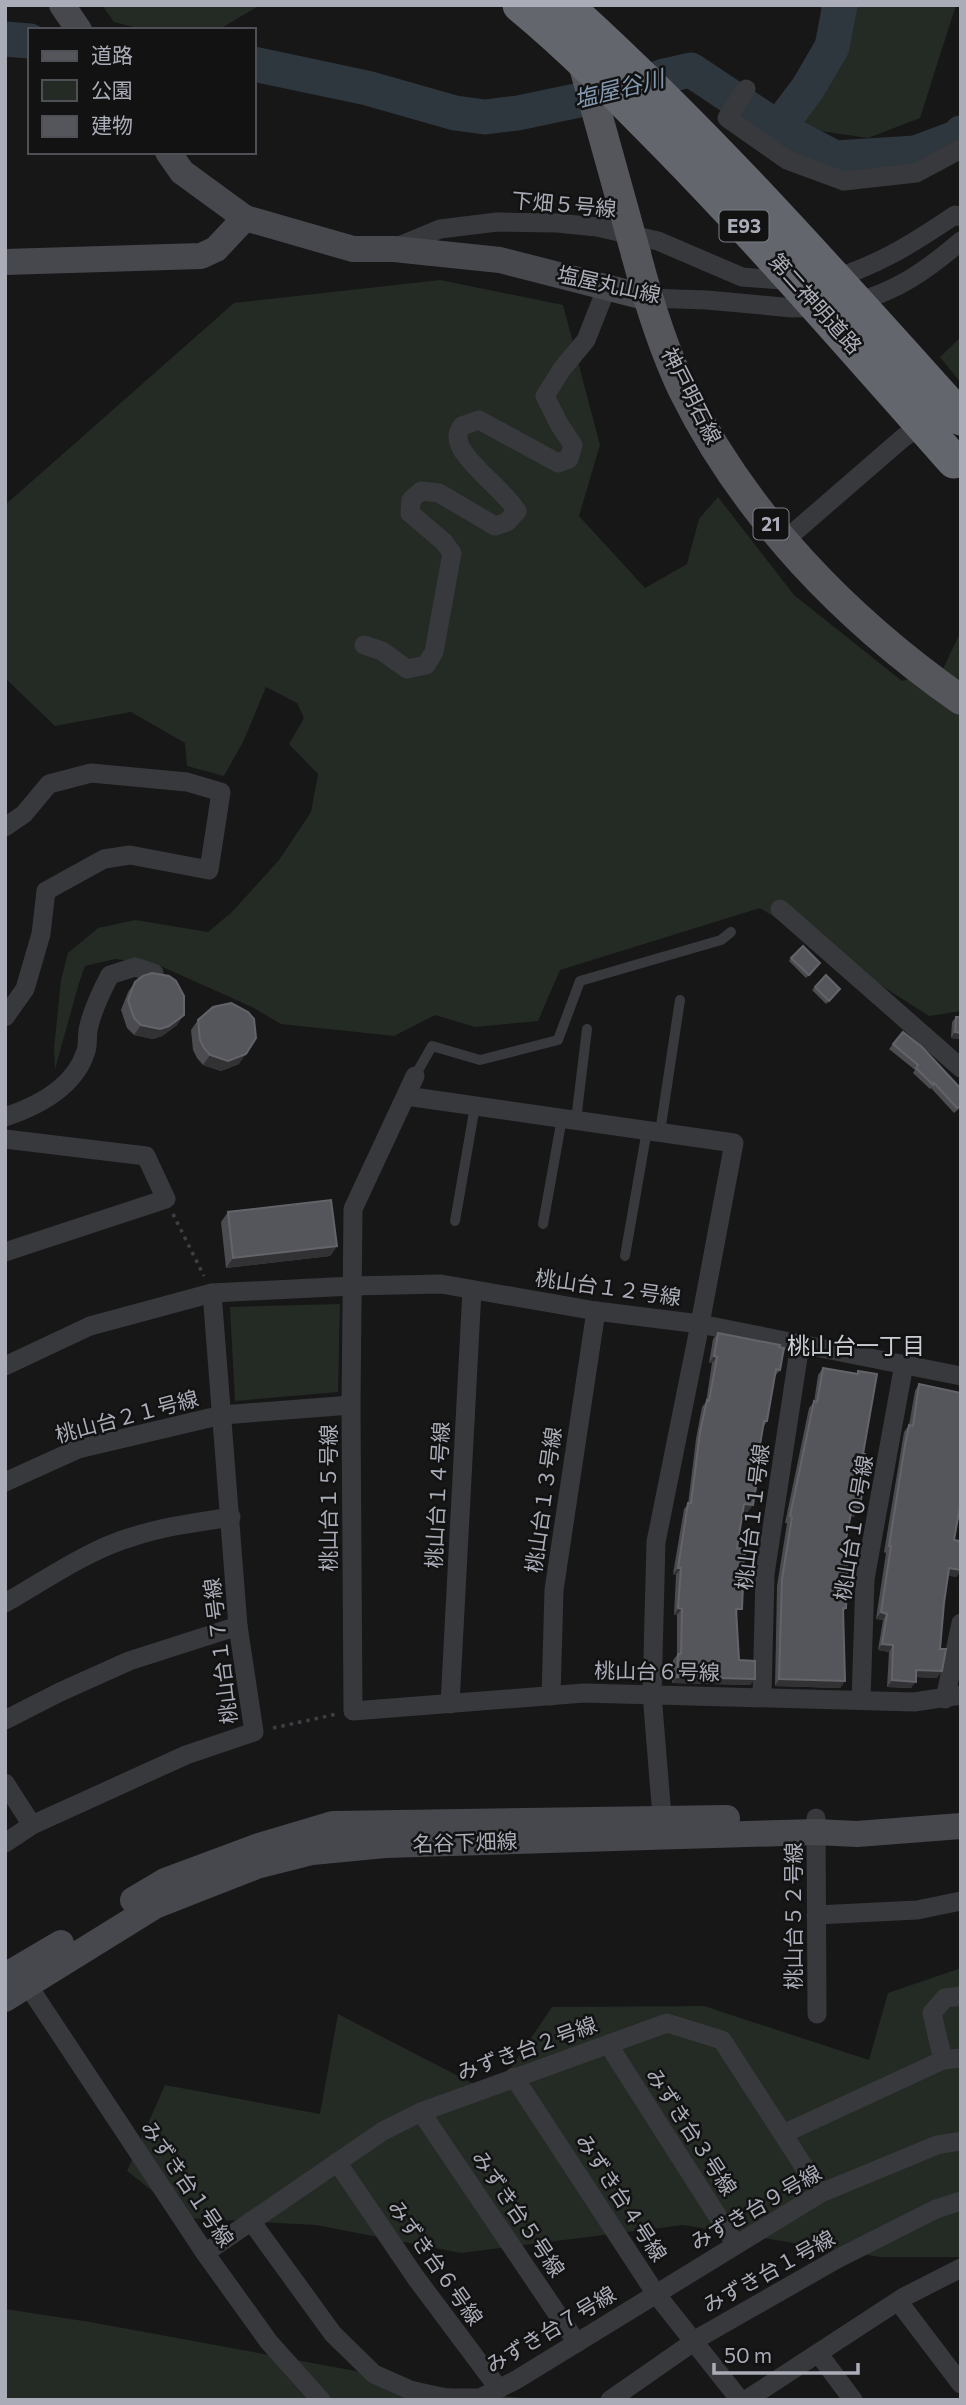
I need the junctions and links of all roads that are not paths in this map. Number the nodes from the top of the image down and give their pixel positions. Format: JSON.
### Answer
{"nodes":[{"id":1,"x":62,"y":5,"type":"edge"},
{"id":2,"x":520,"y":5,"type":"edge"},
{"id":3,"x":566,"y":5,"type":"edge"},
{"id":4,"x":78,"y":28,"type":"edge"},
{"id":5,"x":746,"y":89,"type":"dead end"},
{"id":6,"x":961,"y":149,"type":"edge"},
{"id":7,"x":168,"y":154,"type":"edge"},
{"id":8,"x":961,"y":217,"type":"edge"},
{"id":9,"x":245,"y":218,"type":"junction"},
{"id":10,"x":961,"y":241,"type":"edge"},
{"id":11,"x":394,"y":248,"type":"junction"},
{"id":12,"x":5,"y":262,"type":"edge"},
{"id":13,"x":607,"y":287,"type":"junction"},
{"id":14,"x":648,"y":298,"type":"junction"},
{"id":15,"x":961,"y":416,"type":"edge"},
{"id":16,"x":954,"y":461,"type":"dead end"},
{"id":17,"x":784,"y":541,"type":"junction"},
{"id":18,"x":364,"y":645,"type":"dead end"},
{"id":19,"x":961,"y":700,"type":"edge"},
{"id":20,"x":5,"y":827,"type":"edge"},
{"id":21,"x":780,"y":909,"type":"dead end"},
{"id":22,"x":731,"y":932,"type":"dead end"},
{"id":23,"x":154,"y":974,"type":"edge"},
{"id":24,"x":680,"y":1000,"type":"dead end"},
{"id":25,"x":5,"y":1017,"type":"edge"},
{"id":26,"x":587,"y":1029,"type":"dead end"},
{"id":27,"x":961,"y":1068,"type":"edge"},
{"id":28,"x":415,"y":1076,"type":"joint"},
{"id":29,"x":406,"y":1096,"type":"junction"},
{"id":30,"x":475,"y":1106,"type":"junction"},
{"id":31,"x":5,"y":1117,"type":"edge"},
{"id":32,"x":569,"y":1119,"type":"junction"},
{"id":33,"x":654,"y":1131,"type":"junction"},
{"id":34,"x":5,"y":1139,"type":"edge"},
{"id":35,"x":455,"y":1221,"type":"dead end"},
{"id":36,"x":543,"y":1224,"type":"dead end"},
{"id":37,"x":5,"y":1252,"type":"edge"},
{"id":38,"x":625,"y":1256,"type":"dead end"},
{"id":39,"x":352,"y":1286,"type":"junction"},
{"id":40,"x":472,"y":1290,"type":"junction"},
{"id":41,"x":212,"y":1293,"type":"junction"},
{"id":42,"x":596,"y":1311,"type":"junction"},
{"id":43,"x":700,"y":1324,"type":"junction"},
{"id":44,"x":800,"y":1344,"type":"junction"},
{"id":45,"x":904,"y":1364,"type":"junction"},
{"id":46,"x":5,"y":1366,"type":"edge"},
{"id":47,"x":961,"y":1376,"type":"edge"},
{"id":48,"x":351,"y":1405,"type":"junction"},
{"id":49,"x":222,"y":1415,"type":"junction"},
{"id":50,"x":5,"y":1482,"type":"edge"},
{"id":51,"x":231,"y":1517,"type":"junction"},
{"id":52,"x":5,"y":1603,"type":"edge"},
{"id":53,"x":961,"y":1623,"type":"edge"},
{"id":54,"x":238,"y":1626,"type":"junction"},
{"id":55,"x":652,"y":1693,"type":"junction"},
{"id":56,"x":551,"y":1696,"type":"junction"},
{"id":57,"x":762,"y":1697,"type":"junction"},
{"id":58,"x":953,"y":1697,"type":"edge"},
{"id":59,"x":861,"y":1700,"type":"junction"},
{"id":60,"x":450,"y":1703,"type":"junction"},
{"id":61,"x":353,"y":1711,"type":"joint"},
{"id":62,"x":5,"y":1720,"type":"edge"},
{"id":63,"x":5,"y":1783,"type":"edge"},
{"id":64,"x":961,"y":1810,"type":"edge"},
{"id":65,"x":32,"y":1825,"type":"junction"},
{"id":66,"x":816,"y":1825,"type":"junction"},
{"id":67,"x":961,"y":1826,"type":"edge"},
{"id":68,"x":663,"y":1828,"type":"junction"},
{"id":69,"x":5,"y":1843,"type":"edge"},
{"id":70,"x":961,"y":1901,"type":"edge"},
{"id":71,"x":816,"y":1915,"type":"junction"},
{"id":72,"x":12,"y":1982,"type":"edge"},
{"id":73,"x":961,"y":1996,"type":"edge"},
{"id":74,"x":817,"y":2014,"type":"dead end"},
{"id":75,"x":608,"y":2044,"type":"junction"},
{"id":76,"x":952,"y":2059,"type":"edge"},
{"id":77,"x":514,"y":2077,"type":"junction"},
{"id":78,"x":421,"y":2112,"type":"junction"},
{"id":79,"x":783,"y":2134,"type":"junction"},
{"id":80,"x":961,"y":2141,"type":"edge"},
{"id":81,"x":337,"y":2162,"type":"junction"},
{"id":82,"x":821,"y":2193,"type":"junction"},
{"id":83,"x":961,"y":2201,"type":"edge"},
{"id":84,"x":251,"y":2221,"type":"junction"},
{"id":85,"x":736,"y":2245,"type":"junction"},
{"id":86,"x":205,"y":2253,"type":"junction"},
{"id":87,"x":961,"y":2268,"type":"edge"},
{"id":88,"x":656,"y":2294,"type":"junction"},
{"id":89,"x":898,"y":2301,"type":"junction"},
{"id":90,"x":694,"y":2341,"type":"junction"},
{"id":91,"x":577,"y":2343,"type":"junction"},
{"id":92,"x":818,"y":2353,"type":"junction"},
{"id":93,"x":961,"y":2384,"type":"edge"},
{"id":94,"x":499,"y":2389,"type":"junction"},
{"id":95,"x":321,"y":2400,"type":"edge"},
{"id":96,"x":610,"y":2400,"type":"edge"},
{"id":97,"x":740,"y":2400,"type":"edge"},
{"id":98,"x":746,"y":2400,"type":"edge"},
{"id":99,"x":853,"y":2400,"type":"edge"}],
"edges":[{"from":1,"to":4,"type":"street"},
{"from":2,"to":16,"type":"highway","name":"第二神明道路","number":"E93","bridge":true},
{"from":3,"to":14,"type":"main road","name":"神戸明石線","number":"21","bridge":true},
{"from":3,"to":15,"type":"highway","name":"第二神明道路","number":"E93","bridge":true},
{"from":5,"to":6,"type":"street"},
{"from":7,"to":9,"type":"street","name":"塩屋丸山線"},
{"from":8,"to":11,"type":"street","name":"下畑５号線"},
{"from":9,"to":11,"type":"street","name":"塩屋丸山線"},
{"from":9,"to":12,"type":"street"},
{"from":10,"to":14,"type":"street","name":"塩屋丸山線"},
{"from":11,"to":13,"type":"street","name":"塩屋丸山線"},
{"from":13,"to":14,"type":"street","name":"塩屋丸山線"},
{"from":13,"to":18,"type":"street"},
{"from":14,"to":17,"type":"main road","name":"神戸明石線","number":"21"},
{"from":15,"to":17,"type":"street"},
{"from":17,"to":19,"type":"main road","name":"神戸明石線","number":"21"},
{"from":20,"to":25,"type":"street"},
{"from":21,"to":27,"type":"street"},
{"from":22,"to":28,"type":"lane"},
{"from":23,"to":31,"type":"street"},
{"from":24,"to":33,"type":"lane"},
{"from":26,"to":32,"type":"lane"},
{"from":28,"to":29,"type":"street","name":"桃山台１５号線"},
{"from":29,"to":30,"type":"street"},
{"from":29,"to":39,"type":"street","name":"桃山台１５号線"},
{"from":30,"to":32,"type":"street"},
{"from":30,"to":35,"type":"lane"},
{"from":32,"to":33,"type":"street"},
{"from":32,"to":36,"type":"lane"},
{"from":33,"to":38,"type":"lane"},
{"from":33,"to":43,"type":"street"},
{"from":34,"to":37,"type":"street"},
{"from":39,"to":40,"type":"street","name":"桃山台１２号線"},
{"from":39,"to":41,"type":"street","name":"桃山台１２号線"},
{"from":39,"to":48,"type":"street","name":"桃山台１５号線"},
{"from":40,"to":42,"type":"street","name":"桃山台１２号線"},
{"from":40,"to":60,"type":"street","name":"桃山台１４号線"},
{"from":41,"to":46,"type":"street","name":"桃山台１２号線"},
{"from":41,"to":49,"type":"street","name":"桃山台１７号線"},
{"from":42,"to":43,"type":"street","name":"桃山台１２号線"},
{"from":42,"to":56,"type":"street","name":"桃山台１３号線"},
{"from":43,"to":44,"type":"street"},
{"from":43,"to":55,"type":"street","name":"桃山台１２号線"},
{"from":44,"to":45,"type":"street"},
{"from":44,"to":57,"type":"street","name":"桃山台１１号線"},
{"from":45,"to":47,"type":"street"},
{"from":45,"to":59,"type":"street","name":"桃山台１０号線"},
{"from":48,"to":49,"type":"street","name":"桃山台２１号線"},
{"from":48,"to":61,"type":"street","name":"桃山台１５号線"},
{"from":49,"to":50,"type":"street","name":"桃山台２１号線"},
{"from":49,"to":51,"type":"street","name":"桃山台１７号線"},
{"from":51,"to":52,"type":"street"},
{"from":51,"to":54,"type":"street","name":"桃山台１７号線"},
{"from":53,"to":58,"type":"street"},
{"from":54,"to":62,"type":"street"},
{"from":54,"to":65,"type":"street","name":"桃山台１７号線"},
{"from":55,"to":56,"type":"street","name":"桃山台６号線"},
{"from":55,"to":57,"type":"street","name":"桃山台６号線"},
{"from":55,"to":68,"type":"street","name":"桃山台１２号線"},
{"from":56,"to":60,"type":"street","name":"桃山台６号線"},
{"from":57,"to":59,"type":"street","name":"桃山台６号線"},
{"from":58,"to":59,"type":"street","name":"桃山台６号線"},
{"from":60,"to":61,"type":"street","name":"桃山台６号線"},
{"from":63,"to":65,"type":"street"},
{"from":64,"to":66,"type":"street","name":"名谷下畑線"},
{"from":65,"to":69,"type":"street","name":"桃山台１７号線"},
{"from":66,"to":67,"type":"street","name":"名谷下畑線"},
{"from":66,"to":68,"type":"street","name":"名谷下畑線"},
{"from":66,"to":71,"type":"street","name":"桃山台５２号線"},
{"from":68,"to":72,"type":"street","name":"名谷下畑線"},
{"from":70,"to":71,"type":"street"},
{"from":71,"to":74,"type":"street","name":"桃山台５２号線"},
{"from":72,"to":86,"type":"street","name":"みずき台１号線"},
{"from":73,"to":76,"type":"street"},
{"from":75,"to":77,"type":"street","name":"みずき台２号線"},
{"from":75,"to":79,"type":"street","name":"みずき台２号線"},
{"from":75,"to":85,"type":"street","name":"みずき台３号線"},
{"from":76,"to":79,"type":"street"},
{"from":77,"to":78,"type":"street","name":"みずき台２号線"},
{"from":77,"to":88,"type":"street","name":"みずき台４号線"},
{"from":78,"to":81,"type":"street","name":"みずき台２号線"},
{"from":78,"to":91,"type":"street","name":"みずき台５号線"},
{"from":79,"to":82,"type":"street","name":"みずき台２号線"},
{"from":80,"to":82,"type":"street","name":"みずき台９号線"},
{"from":81,"to":84,"type":"street","name":"みずき台２号線"},
{"from":81,"to":94,"type":"street","name":"みずき台６号線"},
{"from":82,"to":85,"type":"street","name":"みずき台９号線"},
{"from":83,"to":90,"type":"street","name":"みずき台１号線"},
{"from":84,"to":86,"type":"street","name":"みずき台２号線"},
{"from":84,"to":94,"type":"street","name":"みずき台７号線"},
{"from":85,"to":88,"type":"street","name":"みずき台９号線"},
{"from":86,"to":95,"type":"street","name":"みずき台１号線"},
{"from":87,"to":89,"type":"street"},
{"from":88,"to":90,"type":"street","name":"みずき台４号線"},
{"from":88,"to":91,"type":"street","name":"みずき台７号線"},
{"from":89,"to":92,"type":"street"},
{"from":89,"to":93,"type":"street"},
{"from":90,"to":96,"type":"street","name":"みずき台１号線"},
{"from":90,"to":97,"type":"street","name":"みずき台４号線"},
{"from":91,"to":94,"type":"street","name":"みずき台７号線"},
{"from":92,"to":98,"type":"street"},
{"from":92,"to":99,"type":"street"}]}
